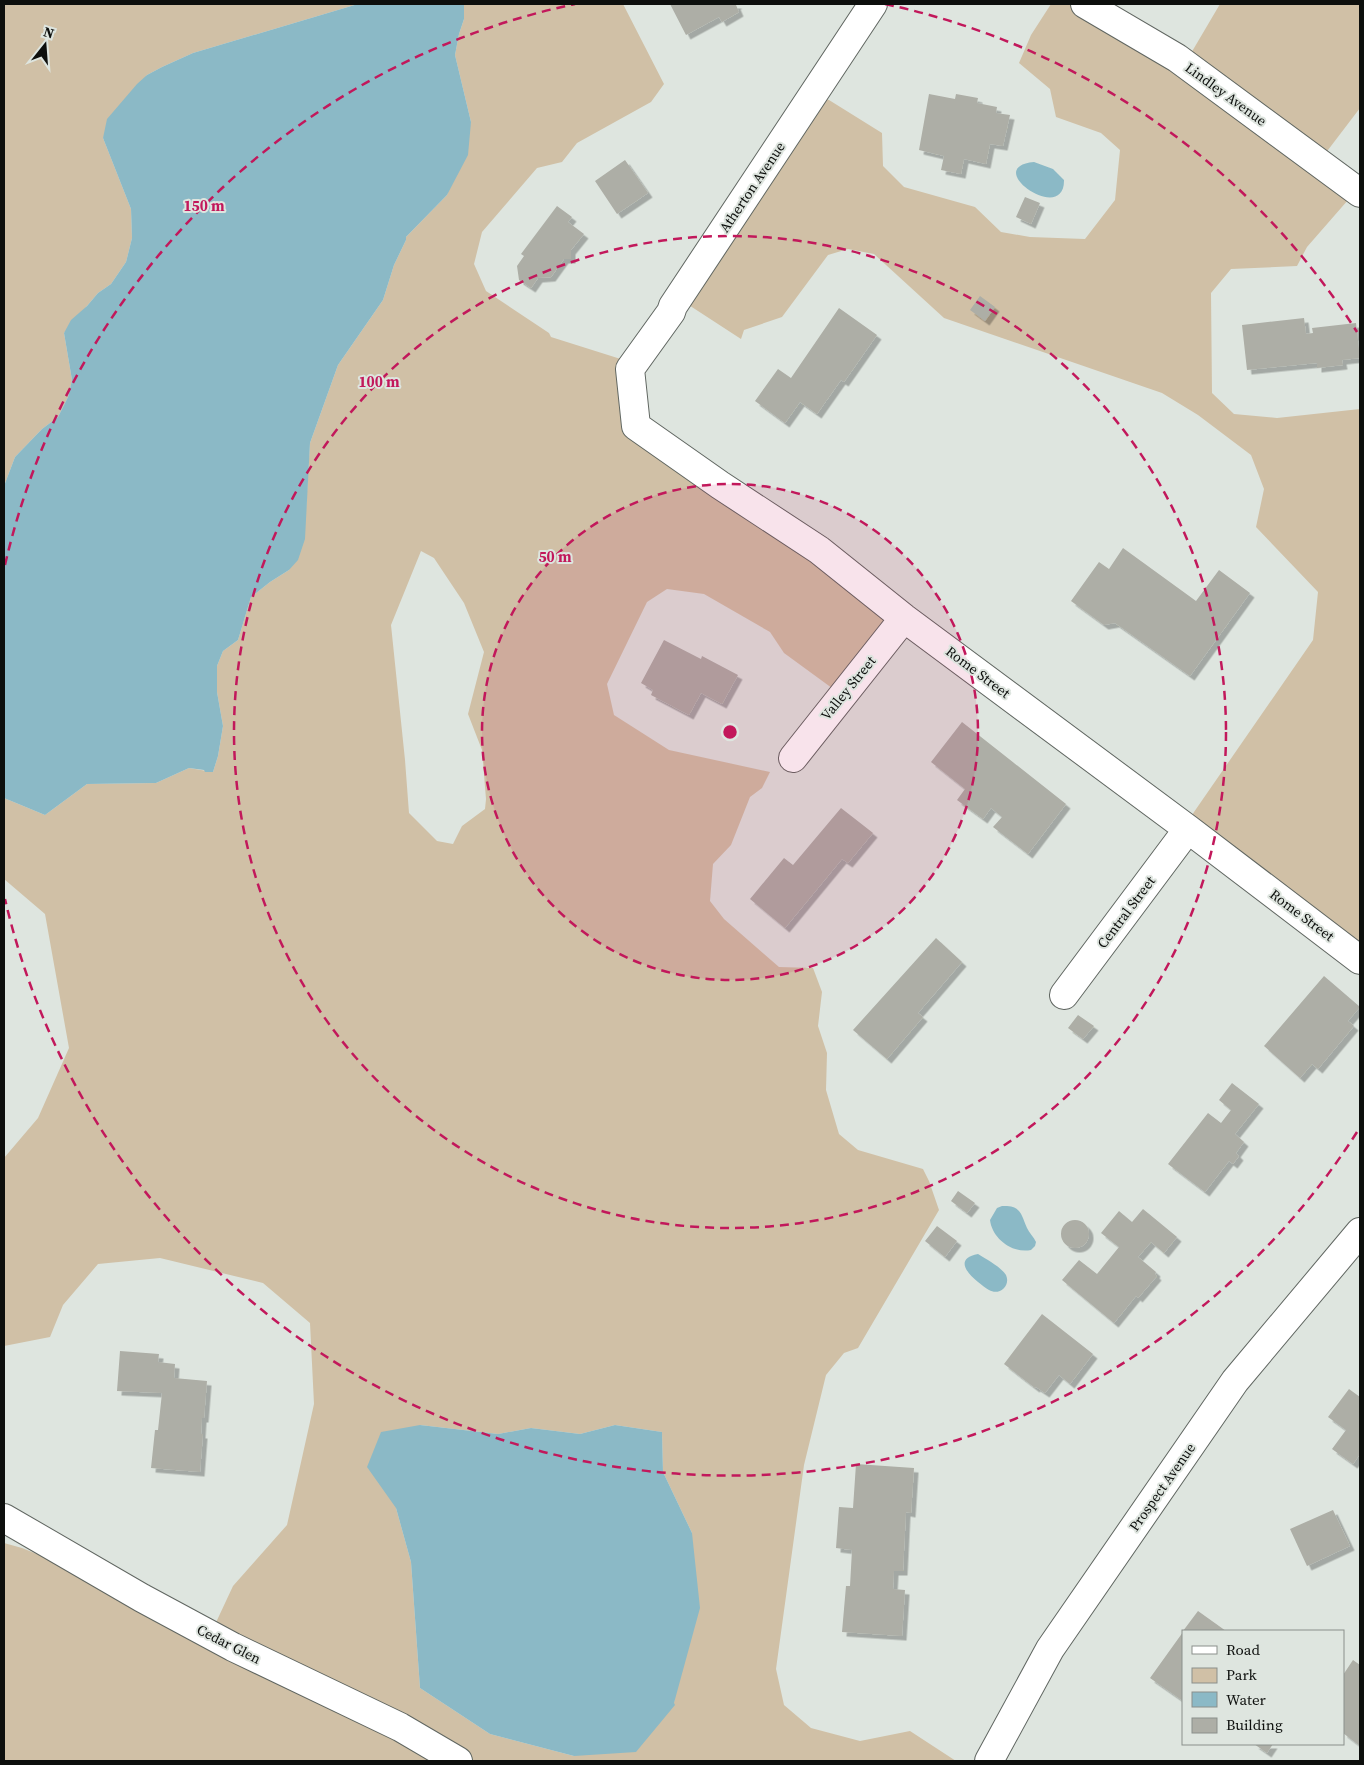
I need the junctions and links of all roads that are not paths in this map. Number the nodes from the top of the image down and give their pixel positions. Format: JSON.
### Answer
{"nodes":[{"id":1,"x":873,"y":4,"type":"edge"},
{"id":2,"x":1085,"y":4,"type":"edge"},
{"id":3,"x":1360,"y":193,"type":"edge"},
{"id":4,"x":630,"y":369,"type":"joint"},
{"id":5,"x":904,"y":618,"type":"junction"},
{"id":6,"x":793,"y":758,"type":"dead end"},
{"id":7,"x":1188,"y":829,"type":"junction"},
{"id":8,"x":1360,"y":960,"type":"edge"},
{"id":9,"x":1064,"y":995,"type":"dead end"},
{"id":10,"x":1360,"y":1232,"type":"edge"},
{"id":11,"x":4,"y":1518,"type":"edge"},
{"id":12,"x":458,"y":1761,"type":"edge"},
{"id":13,"x":989,"y":1761,"type":"edge"}],
"edges":[{"from":1,"to":4,"type":"street","name":"Atherton Avenue"},
{"from":2,"to":3,"type":"street","name":"Lindley Avenue"},
{"from":4,"to":5,"type":"street","name":"Rome Street"},
{"from":5,"to":6,"type":"street","name":"Valley Street"},
{"from":5,"to":7,"type":"street","name":"Rome Street"},
{"from":7,"to":8,"type":"street","name":"Rome Street"},
{"from":7,"to":9,"type":"street","name":"Central Street"},
{"from":10,"to":13,"type":"street","name":"Prospect Avenue"},
{"from":11,"to":12,"type":"street","name":"Cedar Glen"}]}
